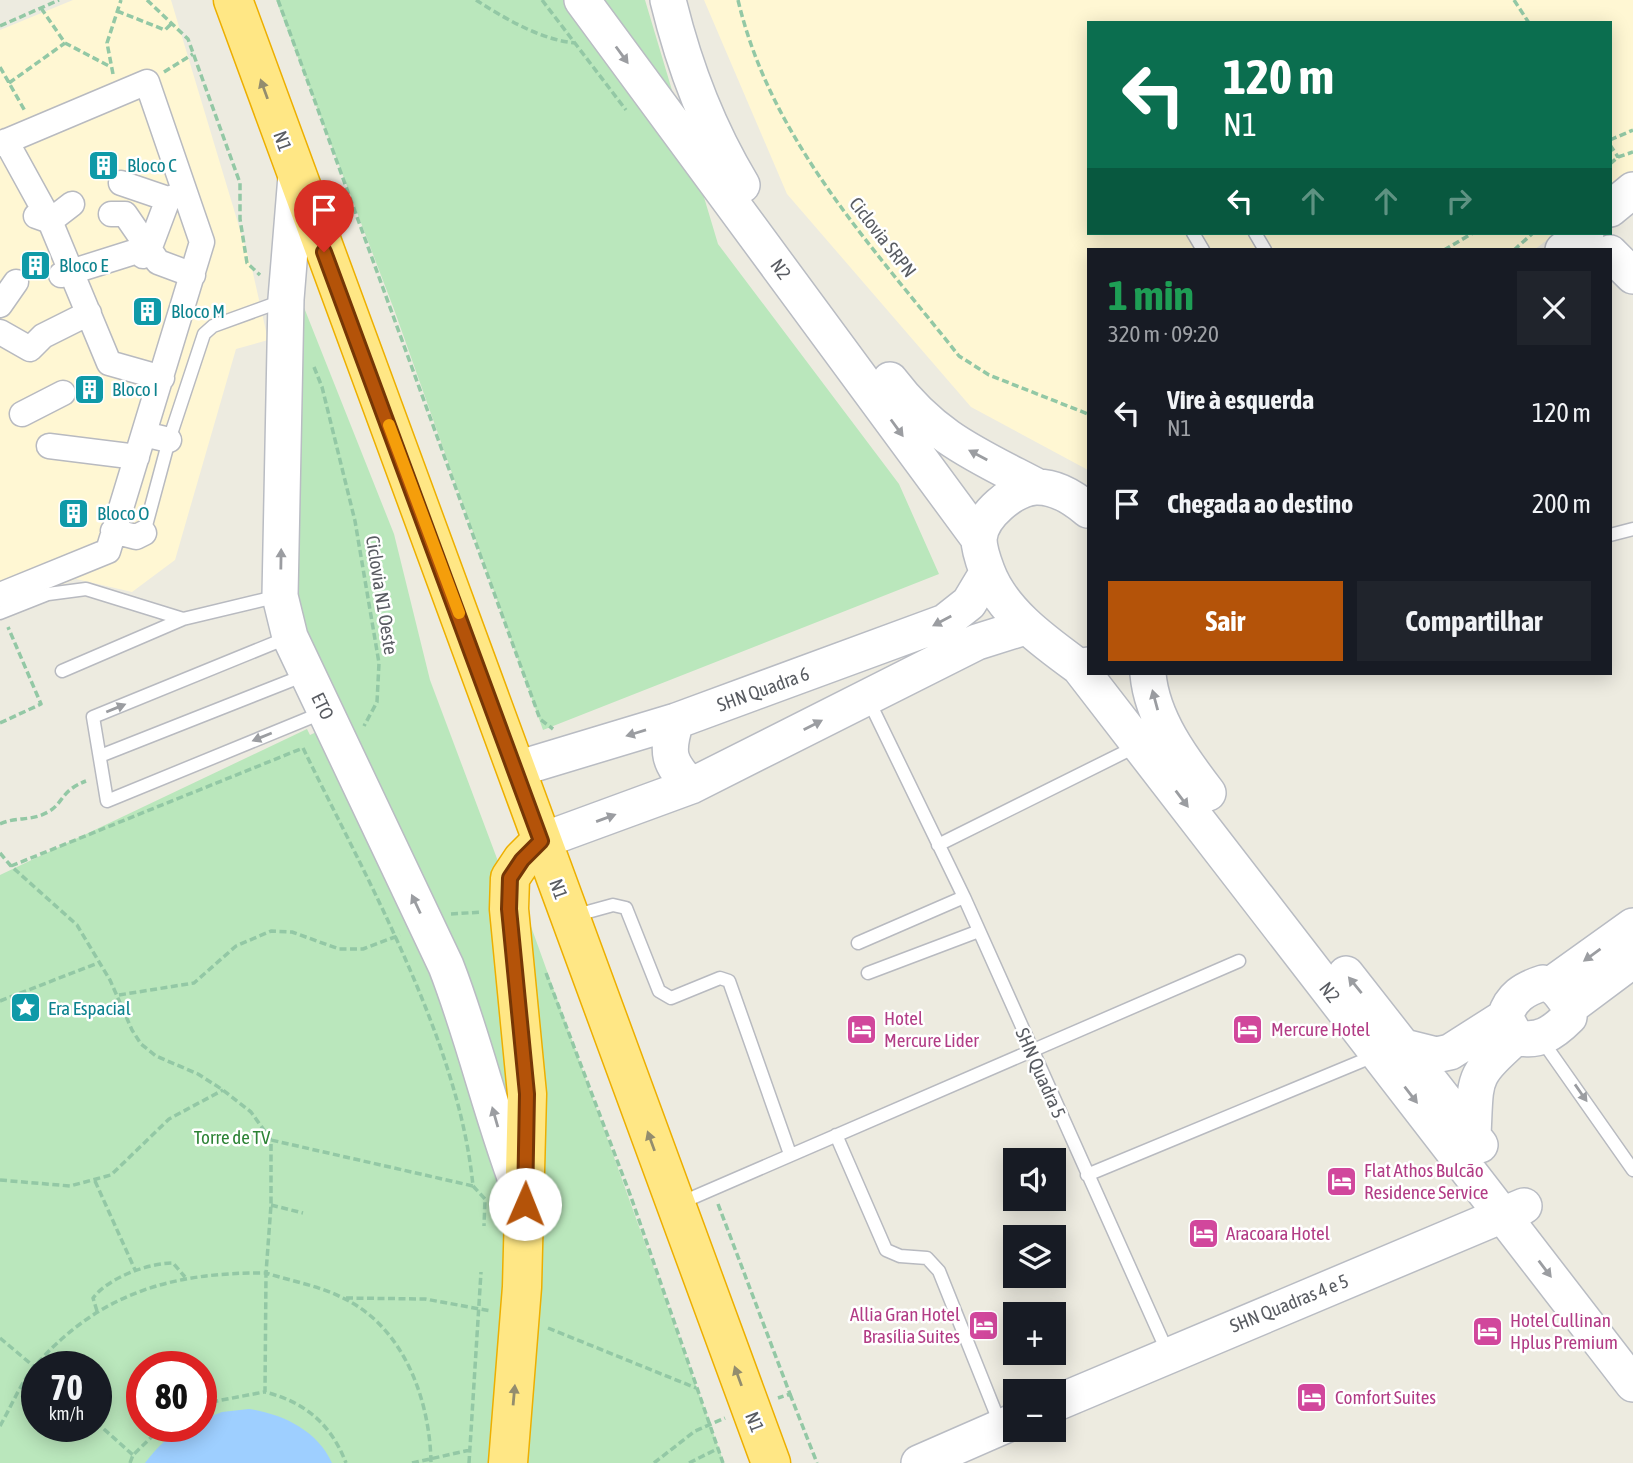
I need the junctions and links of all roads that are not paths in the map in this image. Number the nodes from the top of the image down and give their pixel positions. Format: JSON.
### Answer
{"nodes":[{"id":1,"x":233,"y":0,"type":"edge"},
{"id":2,"x":582,"y":0,"type":"edge"},
{"id":3,"x":668,"y":0,"type":"edge"},
{"id":4,"x":3,"y":143,"type":"edge"},
{"id":5,"x":296,"y":176,"type":"junction"},
{"id":6,"x":121,"y":183,"type":"dead end"},
{"id":7,"x":1633,"y":190,"type":"edge"},
{"id":8,"x":176,"y":196,"type":"junction"},
{"id":9,"x":72,"y":204,"type":"dead end"},
{"id":10,"x":1612,"y":207,"type":"edge"},
{"id":11,"x":111,"y":214,"type":"dead end"},
{"id":12,"x":43,"y":219,"type":"junction"},
{"id":13,"x":1583,"y":235,"type":"edge"},
{"id":14,"x":1566,"y":248,"type":"edge"},
{"id":15,"x":145,"y":254,"type":"junction"},
{"id":16,"x":184,"y":272,"type":"junction"},
{"id":17,"x":66,"y":273,"type":"junction"},
{"id":18,"x":16,"y":282,"type":"dead end"},
{"id":19,"x":286,"y":299,"type":"junction"},
{"id":20,"x":0,"y":305,"type":"edge"},
{"id":21,"x":82,"y":317,"type":"junction"},
{"id":22,"x":0,"y":332,"type":"edge"},
{"id":23,"x":162,"y":378,"type":"junction"},
{"id":24,"x":63,"y":393,"type":"dead end"},
{"id":25,"x":22,"y":414,"type":"dead end"},
{"id":26,"x":138,"y":436,"type":"junction"},
{"id":27,"x":169,"y":440,"type":"junction"},
{"id":28,"x":49,"y":446,"type":"dead end"},
{"id":29,"x":1071,"y":497,"type":"edge"},
{"id":30,"x":1633,"y":529,"type":"edge"},
{"id":31,"x":113,"y":531,"type":"junction"},
{"id":32,"x":144,"y":533,"type":"joint"},
{"id":33,"x":1612,"y":534,"type":"edge"},
{"id":34,"x":979,"y":539,"type":"junction"},
{"id":35,"x":987,"y":573,"type":"junction"},
{"id":36,"x":280,"y":596,"type":"junction"},
{"id":37,"x":1,"y":607,"type":"edge"},
{"id":38,"x":183,"y":619,"type":"junction"},
{"id":39,"x":1025,"y":627,"type":"junction"},
{"id":40,"x":290,"y":637,"type":"junction"},
{"id":41,"x":1084,"y":666,"type":"edge"},
{"id":42,"x":62,"y":671,"type":"dead end"},
{"id":43,"x":307,"y":674,"type":"junction"},
{"id":44,"x":1091,"y":675,"type":"edge"},
{"id":45,"x":1149,"y":675,"type":"edge"},
{"id":46,"x":867,"y":697,"type":"junction"},
{"id":47,"x":676,"y":721,"type":"junction"},
{"id":48,"x":331,"y":724,"type":"junction"},
{"id":49,"x":1141,"y":744,"type":"junction"},
{"id":50,"x":100,"y":756,"type":"junction"},
{"id":51,"x":517,"y":769,"type":"junction"},
{"id":52,"x":691,"y":786,"type":"junction"},
{"id":53,"x":541,"y":841,"type":"junction"},
{"id":54,"x":938,"y":845,"type":"junction"},
{"id":55,"x":964,"y":897,"type":"junction"},
{"id":56,"x":569,"y":917,"type":"junction"},
{"id":57,"x":1633,"y":926,"type":"edge"},
{"id":58,"x":979,"y":931,"type":"junction"},
{"id":59,"x":858,"y":943,"type":"dead end"},
{"id":60,"x":1633,"y":960,"type":"edge"},
{"id":61,"x":1239,"y":961,"type":"dead end"},
{"id":62,"x":868,"y":973,"type":"dead end"},
{"id":63,"x":1561,"y":996,"type":"junction"},
{"id":64,"x":1521,"y":1031,"type":"junction"},
{"id":65,"x":1030,"y":1051,"type":"junction"},
{"id":66,"x":1392,"y":1051,"type":"junction"},
{"id":67,"x":836,"y":1135,"type":"junction"},
{"id":68,"x":1473,"y":1135,"type":"junction"},
{"id":69,"x":790,"y":1154,"type":"junction"},
{"id":70,"x":1633,"y":1170,"type":"edge"},
{"id":71,"x":1087,"y":1175,"type":"junction"},
{"id":72,"x":525,"y":1204,"type":"junction"},
{"id":73,"x":675,"y":1205,"type":"junction"},
{"id":74,"x":1515,"y":1210,"type":"junction"},
{"id":75,"x":1633,"y":1345,"type":"edge"},
{"id":76,"x":1168,"y":1353,"type":"junction"},
{"id":77,"x":1633,"y":1384,"type":"edge"},
{"id":78,"x":1066,"y":1399,"type":"edge"},
{"id":79,"x":1003,"y":1413,"type":"edge"},
{"id":80,"x":1003,"y":1426,"type":"edge"},
{"id":81,"x":508,"y":1463,"type":"edge"},
{"id":82,"x":771,"y":1463,"type":"edge"},
{"id":83,"x":919,"y":1463,"type":"edge"}],
"edges":[{"from":5,"to":1,"type":"highway","name":"N1","one_way":true},
{"from":2,"to":34,"type":"main road","name":"N2","one_way":true},
{"from":29,"to":3,"type":"main road","name":"N2","one_way":true},
{"from":4,"to":8,"type":"street"},
{"from":4,"to":12,"type":"street"},
{"from":5,"to":19,"type":"main road","name":"ETO"},
{"from":5,"to":51,"type":"highway","name":"N1"},
{"from":6,"to":8,"type":"street"},
{"from":7,"to":10,"type":"main road"},
{"from":8,"to":15,"type":"street"},
{"from":8,"to":16,"type":"street"},
{"from":9,"to":12,"type":"street"},
{"from":11,"to":15,"type":"street"},
{"from":12,"to":17,"type":"street"},
{"from":13,"to":14,"type":"main road"},
{"from":15,"to":16,"type":"street"},
{"from":15,"to":17,"type":"street"},
{"from":16,"to":23,"type":"street"},
{"from":17,"to":21,"type":"street"},
{"from":18,"to":20,"type":"street"},
{"from":19,"to":27,"type":"lane"},
{"from":36,"to":19,"type":"main road","name":"ETO","one_way":true},
{"from":21,"to":22,"type":"street"},
{"from":21,"to":23,"type":"street"},
{"from":23,"to":26,"type":"street"},
{"from":24,"to":25,"type":"street"},
{"from":26,"to":27,"type":"street"},
{"from":26,"to":28,"type":"street"},
{"from":26,"to":31,"type":"street"},
{"from":27,"to":32,"type":"lane"},
{"from":29,"to":34,"type":"main road"},
{"from":30,"to":33,"type":"lane"},
{"from":31,"to":32,"type":"street"},
{"from":31,"to":37,"type":"street"},
{"from":34,"to":35,"type":"main road"},
{"from":35,"to":39,"type":"main road","name":"N2"},
{"from":35,"to":47,"type":"main road","name":"SHN Quadra 6","one_way":true},
{"from":36,"to":38,"type":"lane"},
{"from":36,"to":40,"type":"main road","name":"ETO"},
{"from":37,"to":38,"type":"lane"},
{"from":38,"to":42,"type":"lane"},
{"from":39,"to":41,"type":"main road","name":"N2"},
{"from":39,"to":46,"type":"main road"},
{"from":40,"to":43,"type":"main road","name":"ETO"},
{"from":50,"to":40,"type":"lane","one_way":true},
{"from":43,"to":48,"type":"main road","name":"ETO"},
{"from":43,"to":50,"type":"lane"},
{"from":44,"to":49,"type":"main road","name":"N2"},
{"from":66,"to":45,"type":"main road","name":"N2","one_way":true},
{"from":52,"to":46,"type":"main road","one_way":true},
{"from":46,"to":54,"type":"lane","name":"SHN Quadra 5"},
{"from":47,"to":51,"type":"main road","name":"SHN Quadra 6","one_way":true},
{"from":47,"to":52,"type":"main road"},
{"from":48,"to":50,"type":"lane","one_way":true},
{"from":72,"to":48,"type":"main road","name":"ETO","one_way":true},
{"from":49,"to":54,"type":"lane"},
{"from":49,"to":66,"type":"main road","name":"N2","one_way":true},
{"from":51,"to":53,"type":"highway","name":"N1"},
{"from":53,"to":52,"type":"main road","one_way":true},
{"from":53,"to":56,"type":"highway","name":"N1"},
{"from":53,"to":72,"type":"highway"},
{"from":54,"to":55,"type":"lane","name":"SHN Quadra 5"},
{"from":55,"to":58,"type":"lane","name":"SHN Quadra 5"},
{"from":55,"to":59,"type":"lane"},
{"from":56,"to":69,"type":"lane"},
{"from":73,"to":56,"type":"highway","name":"N1","one_way":true},
{"from":57,"to":63,"type":"main road","one_way":true},
{"from":58,"to":62,"type":"lane"},
{"from":58,"to":65,"type":"lane","name":"SHN Quadra 5"},
{"from":60,"to":63,"type":"main road"},
{"from":61,"to":65,"type":"lane"},
{"from":63,"to":64,"type":"main road"},
{"from":63,"to":64,"type":"main road"},
{"from":64,"to":66,"type":"main road"},
{"from":64,"to":68,"type":"main road"},
{"from":64,"to":70,"type":"lane","one_way":true},
{"from":65,"to":67,"type":"lane"},
{"from":65,"to":71,"type":"lane","name":"SHN Quadra 5"},
{"from":66,"to":68,"type":"main road","name":"N2"},
{"from":66,"to":71,"type":"lane"},
{"from":66,"to":74,"type":"main road","name":"N2","one_way":true},
{"from":67,"to":69,"type":"lane"},
{"from":67,"to":79,"type":"lane"},
{"from":68,"to":74,"type":"main road","name":"N2"},
{"from":69,"to":73,"type":"lane"},
{"from":71,"to":76,"type":"lane","name":"SHN Quadra 5"},
{"from":81,"to":72,"type":"highway","one_way":true},
{"from":82,"to":73,"type":"highway","name":"N1","one_way":true},
{"from":74,"to":75,"type":"main road","name":"N2"},
{"from":74,"to":76,"type":"main road","name":"SHN Quadras 4 e 5"},
{"from":74,"to":77,"type":"main road","name":"N2","one_way":true},
{"from":76,"to":78,"type":"main road","name":"SHN Quadras 4 e 5"},
{"from":80,"to":83,"type":"main road"}]}
